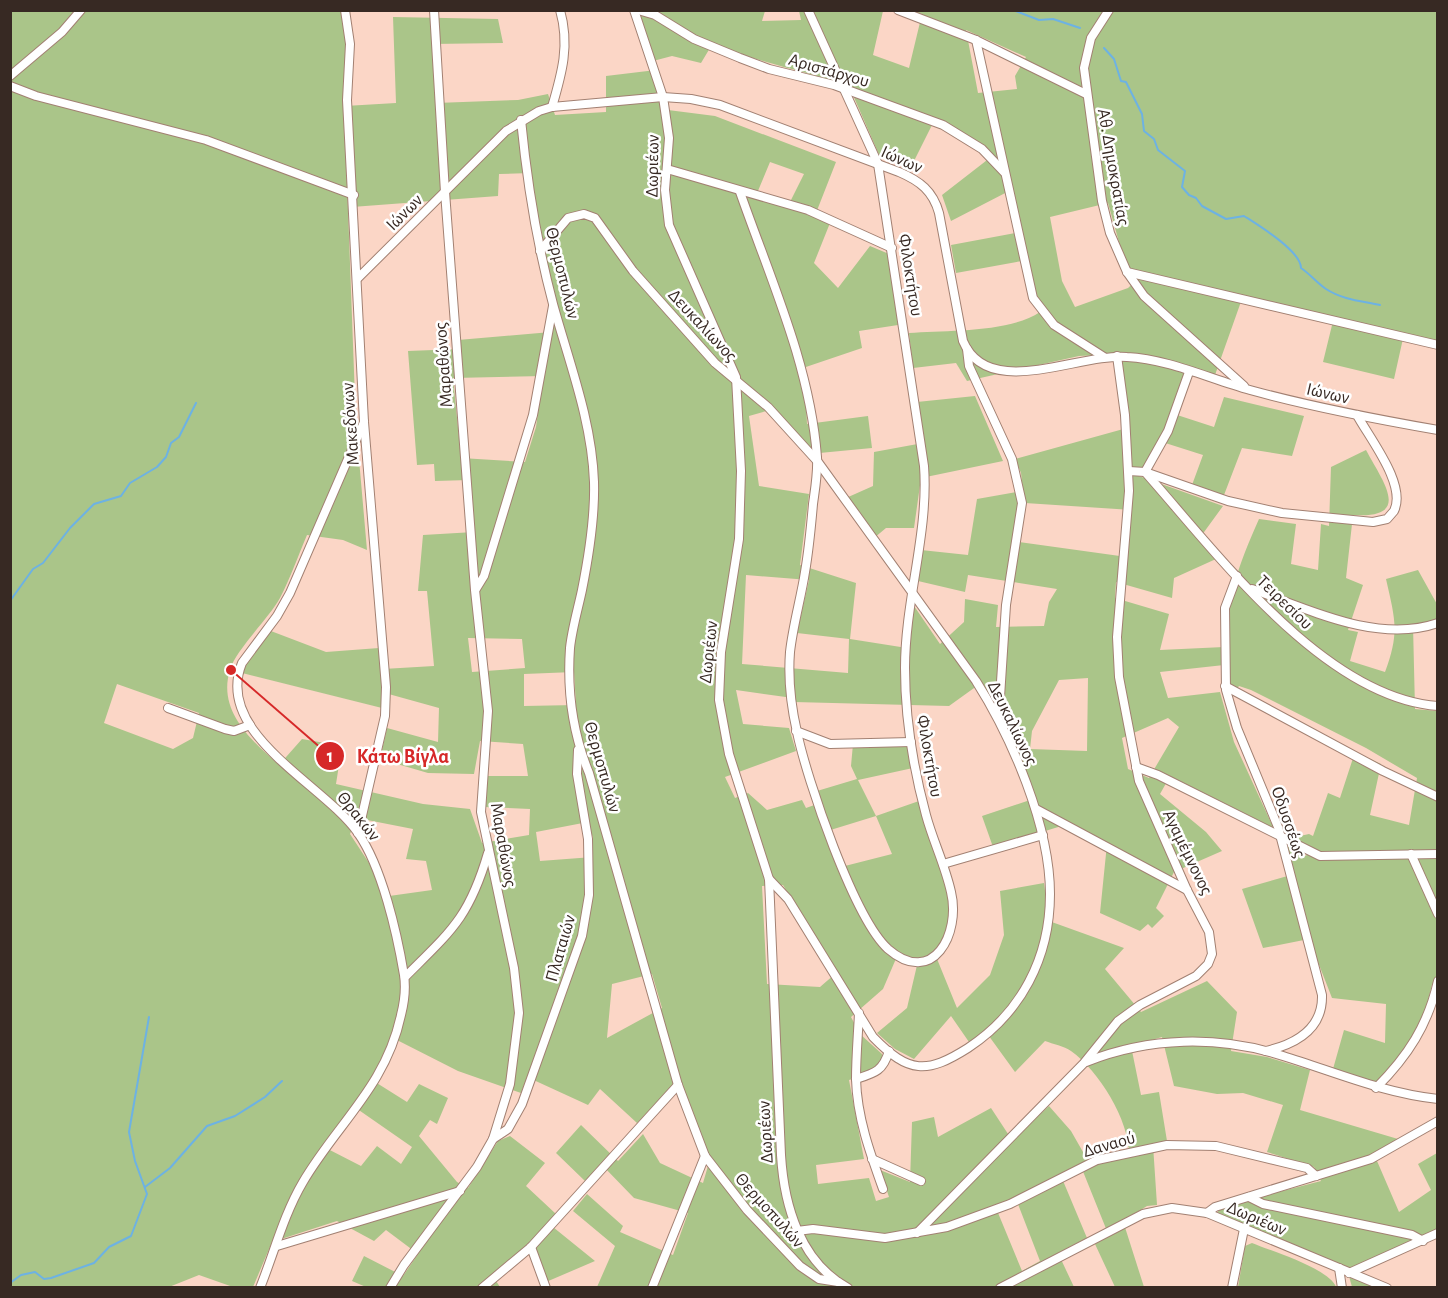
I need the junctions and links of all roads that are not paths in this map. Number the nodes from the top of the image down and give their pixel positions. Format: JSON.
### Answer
{"nodes":[{"id":1,"x":81,"y":10,"type":"edge"},
{"id":2,"x":345,"y":10,"type":"edge"},
{"id":3,"x":434,"y":10,"type":"edge"},
{"id":4,"x":560,"y":10,"type":"edge"},
{"id":5,"x":636,"y":10,"type":"edge"},
{"id":6,"x":808,"y":10,"type":"edge"},
{"id":7,"x":898,"y":10,"type":"edge"},
{"id":8,"x":1109,"y":10,"type":"edge"},
{"id":9,"x":976,"y":40,"type":"junction"},
{"id":10,"x":10,"y":76,"type":"edge"},
{"id":11,"x":10,"y":86,"type":"edge"},
{"id":12,"x":845,"y":88,"type":"junction"},
{"id":13,"x":1086,"y":94,"type":"junction"},
{"id":14,"x":663,"y":98,"type":"junction"},
{"id":15,"x":552,"y":106,"type":"junction"},
{"id":16,"x":521,"y":120,"type":"junction"},
{"id":17,"x":878,"y":164,"type":"junction"},
{"id":18,"x":667,"y":169,"type":"junction"},
{"id":19,"x":1004,"y":172,"type":"junction"},
{"id":20,"x":445,"y":192,"type":"junction"},
{"id":21,"x":740,"y":192,"type":"junction"},
{"id":22,"x":354,"y":195,"type":"junction"},
{"id":23,"x":892,"y":248,"type":"junction"},
{"id":24,"x":540,"y":251,"type":"junction"},
{"id":25,"x":1126,"y":272,"type":"junction"},
{"id":26,"x":358,"y":278,"type":"junction"},
{"id":27,"x":553,"y":304,"type":"junction"},
{"id":28,"x":1437,"y":345,"type":"edge"},
{"id":29,"x":967,"y":349,"type":"junction"},
{"id":30,"x":1117,"y":356,"type":"junction"},
{"id":31,"x":1104,"y":357,"type":"junction"},
{"id":32,"x":1189,"y":372,"type":"junction"},
{"id":33,"x":737,"y":382,"type":"junction"},
{"id":34,"x":1247,"y":389,"type":"junction"},
{"id":35,"x":1357,"y":415,"type":"junction"},
{"id":36,"x":364,"y":422,"type":"junction"},
{"id":37,"x":1437,"y":430,"type":"edge"},
{"id":38,"x":818,"y":462,"type":"junction"},
{"id":39,"x":1129,"y":471,"type":"junction"},
{"id":40,"x":1145,"y":472,"type":"junction"},
{"id":41,"x":1237,"y":576,"type":"junction"},
{"id":42,"x":1248,"y":587,"type":"junction"},
{"id":43,"x":475,"y":591,"type":"junction"},
{"id":44,"x":910,"y":593,"type":"junction"},
{"id":45,"x":1437,"y":623,"type":"edge"},
{"id":46,"x":1225,"y":686,"type":"junction"},
{"id":47,"x":1437,"y":706,"type":"edge"},
{"id":48,"x":168,"y":708,"type":"dead end"},
{"id":49,"x":996,"y":714,"type":"junction"},
{"id":50,"x":250,"y":725,"type":"junction"},
{"id":51,"x":796,"y":730,"type":"junction"},
{"id":52,"x":911,"y":742,"type":"junction"},
{"id":53,"x":579,"y":747,"type":"junction"},
{"id":54,"x":1136,"y":767,"type":"junction"},
{"id":55,"x":1437,"y":797,"type":"edge"},
{"id":56,"x":1036,"y":809,"type":"junction"},
{"id":57,"x":358,"y":832,"type":"junction"},
{"id":58,"x":1043,"y":835,"type":"junction"},
{"id":59,"x":1280,"y":835,"type":"junction"},
{"id":60,"x":489,"y":852,"type":"junction"},
{"id":61,"x":1411,"y":854,"type":"junction"},
{"id":62,"x":1437,"y":854,"type":"edge"},
{"id":63,"x":943,"y":864,"type":"junction"},
{"id":64,"x":769,"y":879,"type":"junction"},
{"id":65,"x":1186,"y":890,"type":"junction"},
{"id":66,"x":1437,"y":914,"type":"edge"},
{"id":67,"x":405,"y":977,"type":"junction"},
{"id":68,"x":1437,"y":981,"type":"edge"},
{"id":69,"x":859,"y":1012,"type":"junction"},
{"id":70,"x":1266,"y":1051,"type":"junction"},
{"id":71,"x":889,"y":1052,"type":"junction"},
{"id":72,"x":1084,"y":1063,"type":"junction"},
{"id":73,"x":856,"y":1079,"type":"junction"},
{"id":74,"x":678,"y":1085,"type":"junction"},
{"id":75,"x":1376,"y":1088,"type":"junction"},
{"id":76,"x":1437,"y":1099,"type":"edge"},
{"id":77,"x":1437,"y":1121,"type":"edge"},
{"id":78,"x":493,"y":1139,"type":"junction"},
{"id":79,"x":705,"y":1156,"type":"junction"},
{"id":80,"x":872,"y":1159,"type":"junction"},
{"id":81,"x":1316,"y":1176,"type":"junction"},
{"id":82,"x":921,"y":1181,"type":"dead end"},
{"id":83,"x":883,"y":1189,"type":"dead end"},
{"id":84,"x":461,"y":1191,"type":"junction"},
{"id":85,"x":1249,"y":1197,"type":"junction"},
{"id":86,"x":1207,"y":1214,"type":"junction"},
{"id":87,"x":1244,"y":1230,"type":"junction"},
{"id":88,"x":797,"y":1231,"type":"junction"},
{"id":89,"x":917,"y":1233,"type":"junction"},
{"id":90,"x":1437,"y":1233,"type":"edge"},
{"id":91,"x":1423,"y":1241,"type":"junction"},
{"id":92,"x":277,"y":1246,"type":"junction"},
{"id":93,"x":531,"y":1247,"type":"junction"},
{"id":94,"x":1339,"y":1269,"type":"junction"},
{"id":95,"x":1349,"y":1273,"type":"junction"},
{"id":96,"x":838,"y":1282,"type":"junction"},
{"id":97,"x":260,"y":1287,"type":"edge"},
{"id":98,"x":390,"y":1287,"type":"edge"},
{"id":99,"x":482,"y":1287,"type":"edge"},
{"id":100,"x":546,"y":1287,"type":"edge"},
{"id":101,"x":652,"y":1287,"type":"edge"},
{"id":102,"x":848,"y":1287,"type":"edge"},
{"id":103,"x":1000,"y":1287,"type":"edge"},
{"id":104,"x":1232,"y":1287,"type":"edge"},
{"id":105,"x":1342,"y":1287,"type":"edge"},
{"id":106,"x":1388,"y":1287,"type":"edge"}],
"edges":[{"from":1,"to":10,"type":"street"},
{"from":2,"to":22,"type":"street","name":"Μακεδόνων"},
{"from":3,"to":20,"type":"street","name":"Μαραθώνος"},
{"from":4,"to":15,"type":"street"},
{"from":5,"to":12,"type":"street","name":"Αριστάρχου"},
{"from":5,"to":14,"type":"street","name":"Δωριέων"},
{"from":6,"to":12,"type":"street","name":"Φιλοκτήτου"},
{"from":7,"to":9,"type":"street"},
{"from":8,"to":13,"type":"street","name":"Αθ. Δημοκρατίας"},
{"from":9,"to":13,"type":"street"},
{"from":9,"to":19,"type":"street"},
{"from":11,"to":22,"type":"street"},
{"from":12,"to":17,"type":"street","name":"Φιλοκτήτου"},
{"from":12,"to":19,"type":"street","name":"Αριστάρχου"},
{"from":13,"to":25,"type":"street","name":"Αθ. Δημοκρατίας"},
{"from":14,"to":15,"type":"street","name":"Ιώνων"},
{"from":14,"to":17,"type":"street","name":"Ιώνων"},
{"from":14,"to":18,"type":"street","name":"Δωριέων"},
{"from":15,"to":16,"type":"street","name":"Ιώνων"},
{"from":16,"to":20,"type":"street","name":"Ιώνων"},
{"from":16,"to":24,"type":"street","name":"Θερμοπυλών"},
{"from":17,"to":23,"type":"street","name":"Φιλοκτήτου"},
{"from":17,"to":29,"type":"street","name":"Ιώνων"},
{"from":18,"to":21,"type":"street"},
{"from":18,"to":33,"type":"street","name":"Δωριέων"},
{"from":19,"to":31,"type":"street"},
{"from":20,"to":26,"type":"street","name":"Ιώνων"},
{"from":20,"to":43,"type":"street","name":"Μαραθώνος"},
{"from":21,"to":23,"type":"street"},
{"from":21,"to":38,"type":"street"},
{"from":22,"to":26,"type":"street","name":"Μακεδόνων"},
{"from":23,"to":44,"type":"street","name":"Φιλοκτήτου"},
{"from":24,"to":27,"type":"street","name":"Θερμοπυλών"},
{"from":24,"to":33,"type":"street","name":"Δευκαλίωνος"},
{"from":25,"to":28,"type":"street"},
{"from":25,"to":34,"type":"street","name":"Αθ. Δημοκρατίας"},
{"from":26,"to":36,"type":"street","name":"Μακεδόνων"},
{"from":27,"to":43,"type":"street"},
{"from":27,"to":53,"type":"street","name":"Θερμοπυλών"},
{"from":29,"to":31,"type":"street","name":"Ιώνων"},
{"from":29,"to":49,"type":"street"},
{"from":30,"to":31,"type":"street","name":"Ιώνων"},
{"from":30,"to":32,"type":"street","name":"Ιώνων"},
{"from":30,"to":39,"type":"street","name":"Αγαμέμνονος"},
{"from":32,"to":34,"type":"street","name":"Ιώνων"},
{"from":32,"to":40,"type":"street"},
{"from":33,"to":38,"type":"street","name":"Δευκαλίωνος"},
{"from":33,"to":64,"type":"street","name":"Δωριέων"},
{"from":34,"to":35,"type":"street","name":"Ιώνων"},
{"from":35,"to":37,"type":"street","name":"Ιώνων"},
{"from":35,"to":40,"type":"street"},
{"from":36,"to":50,"type":"street","name":"Θρακών"},
{"from":36,"to":57,"type":"street","name":"Μακεδόνων"},
{"from":38,"to":44,"type":"street","name":"Δευκαλίωνος"},
{"from":38,"to":51,"type":"street","name":"Φιλοκτήτου"},
{"from":39,"to":40,"type":"street"},
{"from":39,"to":54,"type":"street","name":"Αγαμέμνονος"},
{"from":40,"to":41,"type":"street","name":"Τειρεσίου"},
{"from":41,"to":42,"type":"street","name":"Τειρεσίου"},
{"from":41,"to":46,"type":"street","name":"Οδυσσέως"},
{"from":42,"to":45,"type":"street"},
{"from":42,"to":47,"type":"street","name":"Τειρεσίου"},
{"from":43,"to":60,"type":"street","name":"Μαραθώνος"},
{"from":44,"to":49,"type":"street","name":"Δευκαλίωνος"},
{"from":44,"to":52,"type":"street","name":"Φιλοκτήτου"},
{"from":46,"to":55,"type":"street"},
{"from":46,"to":59,"type":"street","name":"Οδυσσέως"},
{"from":48,"to":50,"type":"street"},
{"from":49,"to":56,"type":"street","name":"Δευκαλίωνος"},
{"from":50,"to":57,"type":"street","name":"Θρακών"},
{"from":51,"to":52,"type":"street"},
{"from":51,"to":63,"type":"street","name":"Φιλοκτήτου"},
{"from":52,"to":63,"type":"street","name":"Φιλοκτήτου"},
{"from":53,"to":74,"type":"street","name":"Θερμοπυλών"},
{"from":53,"to":78,"type":"street","name":"Πλαταιών"},
{"from":54,"to":59,"type":"street"},
{"from":54,"to":65,"type":"street","name":"Αγαμέμνονος"},
{"from":56,"to":58,"type":"street","name":"Δευκαλίωνος"},
{"from":56,"to":65,"type":"street"},
{"from":57,"to":67,"type":"street","name":"Θρακών"},
{"from":58,"to":63,"type":"street"},
{"from":58,"to":71,"type":"street","name":"Δευκαλίωνος"},
{"from":59,"to":61,"type":"street"},
{"from":59,"to":70,"type":"street","name":"Οδυσσέως"},
{"from":60,"to":67,"type":"street"},
{"from":60,"to":78,"type":"street","name":"Μαραθώνος"},
{"from":61,"to":62,"type":"street"},
{"from":61,"to":66,"type":"street"},
{"from":64,"to":69,"type":"street","name":"Δευκαλίωνος"},
{"from":64,"to":88,"type":"street","name":"Δωριέων"},
{"from":65,"to":72,"type":"street","name":"Αγαμέμνονος"},
{"from":67,"to":92,"type":"street","name":"Θρακών"},
{"from":68,"to":75,"type":"street"},
{"from":69,"to":71,"type":"street","name":"Δευκαλίωνος"},
{"from":69,"to":73,"type":"street"},
{"from":70,"to":72,"type":"street"},
{"from":70,"to":75,"type":"street"},
{"from":71,"to":73,"type":"street"},
{"from":72,"to":89,"type":"street","name":"Αγαμέμνονος"},
{"from":73,"to":80,"type":"street"},
{"from":74,"to":79,"type":"street","name":"Θερμοπυλών"},
{"from":74,"to":93,"type":"street"},
{"from":75,"to":76,"type":"street"},
{"from":77,"to":81,"type":"street"},
{"from":78,"to":84,"type":"street","name":"Μαραθώνος"},
{"from":79,"to":96,"type":"street","name":"Θερμοπυλών"},
{"from":79,"to":101,"type":"street"},
{"from":80,"to":82,"type":"street"},
{"from":80,"to":83,"type":"street"},
{"from":81,"to":85,"type":"street"},
{"from":81,"to":89,"type":"street","name":"Δαναού"},
{"from":84,"to":92,"type":"street"},
{"from":84,"to":98,"type":"street","name":"Μαραθώνος"},
{"from":85,"to":86,"type":"street"},
{"from":85,"to":91,"type":"street"},
{"from":86,"to":87,"type":"street","name":"Δωριέων"},
{"from":86,"to":103,"type":"street","name":"Δωριέων"},
{"from":87,"to":94,"type":"street","name":"Δωριέων"},
{"from":87,"to":104,"type":"street"},
{"from":88,"to":89,"type":"street","name":"Δαναού"},
{"from":88,"to":96,"type":"street","name":"Δωριέων"},
{"from":90,"to":91,"type":"street"},
{"from":91,"to":95,"type":"street"},
{"from":92,"to":97,"type":"street","name":"Θρακών"},
{"from":93,"to":99,"type":"street"},
{"from":93,"to":100,"type":"street"},
{"from":94,"to":95,"type":"street","name":"Δωριέων"},
{"from":94,"to":105,"type":"street"},
{"from":95,"to":106,"type":"street","name":"Δωριέων"},
{"from":96,"to":102,"type":"street","name":"Δωριέων"}]}
